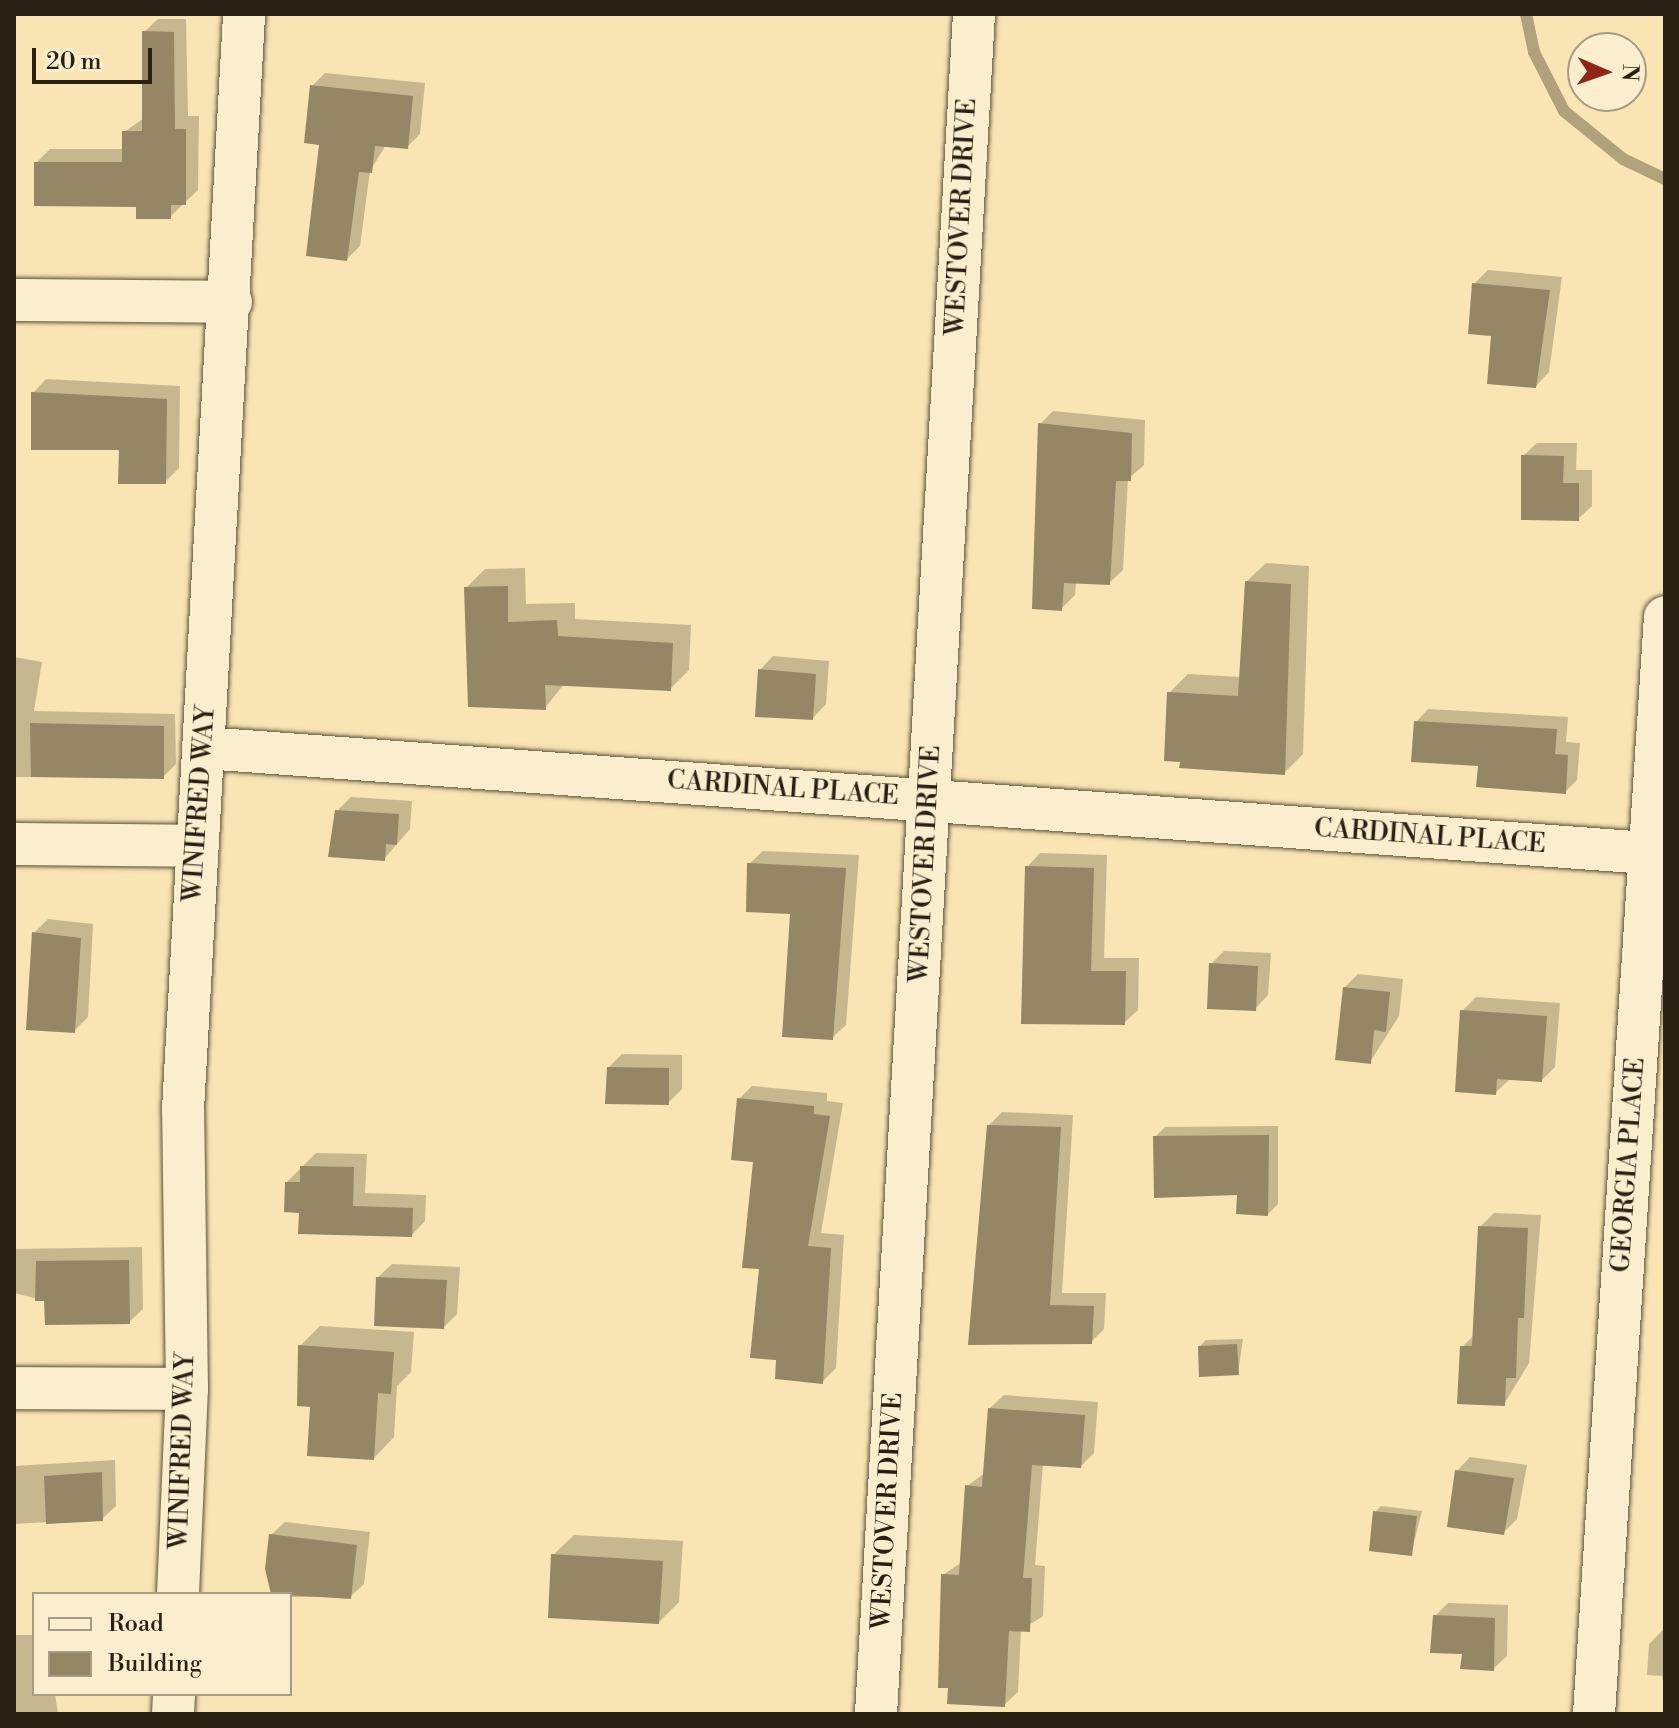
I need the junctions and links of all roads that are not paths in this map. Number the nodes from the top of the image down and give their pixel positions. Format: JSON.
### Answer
{"nodes":[{"id":1,"x":244,"y":14,"type":"edge"},
{"id":2,"x":974,"y":14,"type":"edge"},
{"id":3,"x":14,"y":300,"type":"edge"},
{"id":4,"x":231,"y":302,"type":"junction"},
{"id":5,"x":1665,"y":617,"type":"edge"},
{"id":6,"x":204,"y":748,"type":"junction"},
{"id":7,"x":930,"y":800,"type":"junction"},
{"id":8,"x":14,"y":844,"type":"edge"},
{"id":9,"x":195,"y":846,"type":"junction"},
{"id":10,"x":1649,"y":853,"type":"junction"},
{"id":11,"x":14,"y":1388,"type":"edge"},
{"id":12,"x":187,"y":1389,"type":"junction"},
{"id":13,"x":178,"y":1592,"type":"edge"},
{"id":14,"x":876,"y":1714,"type":"edge"},
{"id":15,"x":1594,"y":1714,"type":"edge"}],
"edges":[{"from":1,"to":4,"type":"street","name":"WINIFRED WAY"},
{"from":2,"to":7,"type":"street","name":"WESTOVER DRIVE"},
{"from":3,"to":4,"type":"street"},
{"from":4,"to":6,"type":"street","name":"WINIFRED WAY"},
{"from":5,"to":10,"type":"street","name":"GEORGIA PLACE"},
{"from":6,"to":7,"type":"street","name":"CARDINAL PLACE"},
{"from":6,"to":9,"type":"street","name":"WINIFRED WAY"},
{"from":7,"to":10,"type":"street","name":"CARDINAL PLACE"},
{"from":7,"to":14,"type":"street","name":"WESTOVER DRIVE"},
{"from":8,"to":9,"type":"street"},
{"from":9,"to":12,"type":"street","name":"WINIFRED WAY"},
{"from":10,"to":15,"type":"street","name":"GEORGIA PLACE"},
{"from":11,"to":12,"type":"street"},
{"from":12,"to":13,"type":"street","name":"WINIFRED WAY"}]}
